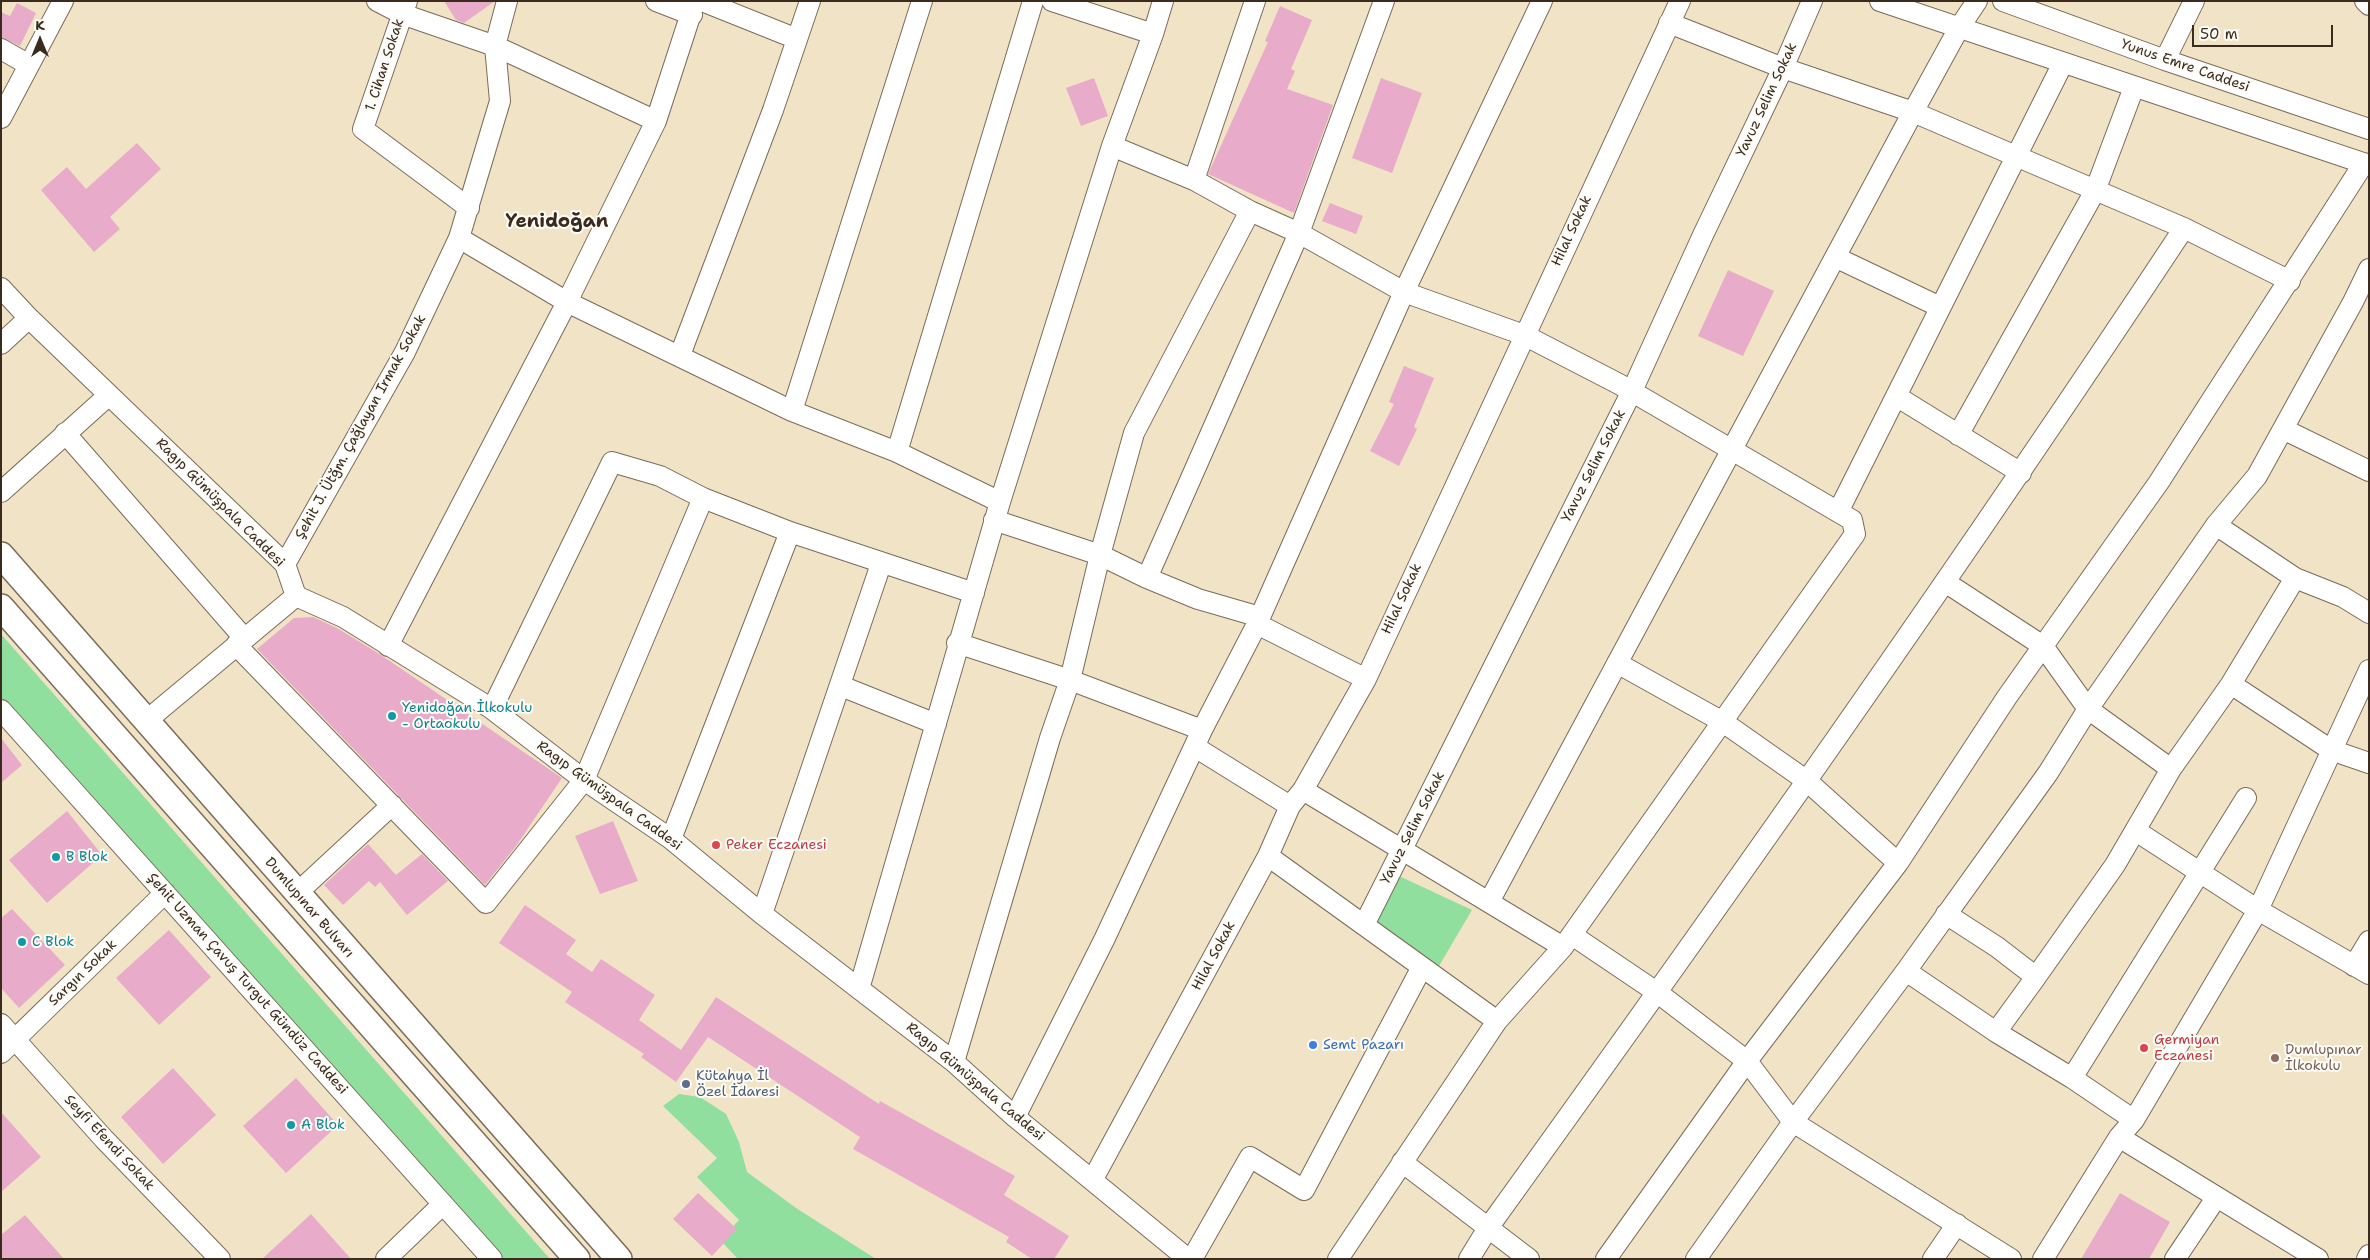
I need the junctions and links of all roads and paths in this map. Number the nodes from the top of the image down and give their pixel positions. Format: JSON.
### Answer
{"nodes":[{"id":1,"x":63,"y":1,"type":"edge"},
{"id":2,"x":377,"y":1,"type":"edge"},
{"id":3,"x":507,"y":1,"type":"edge"},
{"id":4,"x":656,"y":1,"type":"edge"},
{"id":5,"x":810,"y":1,"type":"edge"},
{"id":6,"x":922,"y":1,"type":"edge"},
{"id":7,"x":1033,"y":1,"type":"edge"},
{"id":8,"x":1052,"y":1,"type":"edge"},
{"id":9,"x":1163,"y":1,"type":"edge"},
{"id":10,"x":1255,"y":1,"type":"edge"},
{"id":11,"x":1384,"y":1,"type":"edge"},
{"id":12,"x":1542,"y":1,"type":"edge"},
{"id":13,"x":1680,"y":1,"type":"edge"},
{"id":14,"x":1812,"y":1,"type":"edge"},
{"id":15,"x":1880,"y":1,"type":"edge"},
{"id":16,"x":1977,"y":1,"type":"edge"},
{"id":17,"x":2003,"y":1,"type":"edge"},
{"id":18,"x":2194,"y":1,"type":"edge"},
{"id":19,"x":2365,"y":1,"type":"edge"},
{"id":20,"x":2369,"y":4,"type":"edge"},
{"id":21,"x":696,"y":6,"type":"edge"},
{"id":22,"x":404,"y":7,"type":"edge"},
{"id":23,"x":1670,"y":23,"type":"junction"},
{"id":24,"x":1959,"y":28,"type":"junction"},
{"id":25,"x":1154,"y":34,"type":"junction"},
{"id":26,"x":797,"y":39,"type":"junction"},
{"id":27,"x":495,"y":46,"type":"junction"},
{"id":28,"x":1,"y":49,"type":"edge"},
{"id":29,"x":2165,"y":60,"type":"junction"},
{"id":30,"x":2064,"y":63,"type":"junction"},
{"id":31,"x":29,"y":65,"type":"junction"},
{"id":32,"x":1783,"y":68,"type":"junction"},
{"id":33,"x":2134,"y":87,"type":"junction"},
{"id":34,"x":1913,"y":112,"type":"junction"},
{"id":35,"x":1,"y":118,"type":"edge"},
{"id":36,"x":656,"y":121,"type":"junction"},
{"id":37,"x":2369,"y":129,"type":"edge"},
{"id":38,"x":1112,"y":146,"type":"junction"},
{"id":39,"x":2015,"y":156,"type":"junction"},
{"id":40,"x":2366,"y":164,"type":"edge"},
{"id":41,"x":1194,"y":180,"type":"junction"},
{"id":42,"x":2095,"y":191,"type":"junction"},
{"id":43,"x":469,"y":208,"type":"junction"},
{"id":44,"x":1250,"y":211,"type":"junction"},
{"id":45,"x":2184,"y":228,"type":"junction"},
{"id":46,"x":1299,"y":233,"type":"junction"},
{"id":47,"x":459,"y":238,"type":"junction"},
{"id":48,"x":1835,"y":256,"type":"junction"},
{"id":49,"x":2369,"y":269,"type":"edge"},
{"id":50,"x":2290,"y":281,"type":"junction"},
{"id":51,"x":1,"y":288,"type":"edge"},
{"id":52,"x":1404,"y":292,"type":"junction"},
{"id":53,"x":567,"y":302,"type":"junction"},
{"id":54,"x":1940,"y":307,"type":"junction"},
{"id":55,"x":29,"y":318,"type":"junction"},
{"id":56,"x":1524,"y":335,"type":"junction"},
{"id":57,"x":1,"y":344,"type":"edge"},
{"id":58,"x":680,"y":355,"type":"junction"},
{"id":59,"x":1632,"y":391,"type":"junction"},
{"id":60,"x":108,"y":395,"type":"junction"},
{"id":61,"x":1896,"y":396,"type":"junction"},
{"id":62,"x":792,"y":411,"type":"junction"},
{"id":63,"x":2282,"y":429,"type":"junction"},
{"id":64,"x":65,"y":433,"type":"junction"},
{"id":65,"x":1958,"y":435,"type":"junction"},
{"id":66,"x":1731,"y":449,"type":"junction"},
{"id":67,"x":897,"y":452,"type":"junction"},
{"id":68,"x":2369,"y":471,"type":"edge"},
{"id":69,"x":2021,"y":473,"type":"junction"},
{"id":70,"x":1,"y":492,"type":"edge"},
{"id":71,"x":703,"y":498,"type":"junction"},
{"id":72,"x":997,"y":511,"type":"junction"},
{"id":73,"x":1838,"y":512,"type":"junction"},
{"id":74,"x":2216,"y":526,"type":"junction"},
{"id":75,"x":790,"y":532,"type":"junction"},
{"id":76,"x":1,"y":555,"type":"edge"},
{"id":77,"x":1100,"y":555,"type":"junction"},
{"id":78,"x":285,"y":564,"type":"junction"},
{"id":79,"x":881,"y":564,"type":"junction"},
{"id":80,"x":1147,"y":578,"type":"junction"},
{"id":81,"x":2295,"y":578,"type":"junction"},
{"id":82,"x":1946,"y":582,"type":"junction"},
{"id":83,"x":974,"y":593,"type":"junction"},
{"id":84,"x":296,"y":596,"type":"junction"},
{"id":85,"x":1,"y":606,"type":"edge"},
{"id":86,"x":2369,"y":612,"type":"edge"},
{"id":87,"x":1259,"y":621,"type":"junction"},
{"id":88,"x":240,"y":641,"type":"junction"},
{"id":89,"x":958,"y":643,"type":"junction"},
{"id":90,"x":388,"y":646,"type":"junction"},
{"id":91,"x":2042,"y":646,"type":"junction"},
{"id":92,"x":1617,"y":663,"type":"junction"},
{"id":93,"x":2369,"y":670,"type":"edge"},
{"id":94,"x":1366,"y":679,"type":"junction"},
{"id":95,"x":1070,"y":680,"type":"junction"},
{"id":96,"x":2231,"y":684,"type":"junction"},
{"id":97,"x":841,"y":686,"type":"junction"},
{"id":98,"x":492,"y":709,"type":"junction"},
{"id":99,"x":2088,"y":709,"type":"junction"},
{"id":100,"x":1,"y":710,"type":"edge"},
{"id":101,"x":146,"y":721,"type":"junction"},
{"id":102,"x":1723,"y":722,"type":"junction"},
{"id":103,"x":936,"y":724,"type":"junction"},
{"id":104,"x":1199,"y":739,"type":"junction"},
{"id":105,"x":2331,"y":750,"type":"junction"},
{"id":106,"x":2369,"y":764,"type":"edge"},
{"id":107,"x":2171,"y":769,"type":"junction"},
{"id":108,"x":584,"y":780,"type":"junction"},
{"id":109,"x":1807,"y":781,"type":"junction"},
{"id":110,"x":1303,"y":790,"type":"junction"},
{"id":111,"x":2246,"y":798,"type":"dead end"},
{"id":112,"x":392,"y":805,"type":"junction"},
{"id":113,"x":1290,"y":806,"type":"junction"},
{"id":114,"x":2136,"y":831,"type":"junction"},
{"id":115,"x":671,"y":839,"type":"junction"},
{"id":116,"x":1402,"y":849,"type":"junction"},
{"id":117,"x":1268,"y":856,"type":"junction"},
{"id":118,"x":1898,"y":863,"type":"junction"},
{"id":119,"x":2200,"y":872,"type":"junction"},
{"id":120,"x":165,"y":892,"type":"junction"},
{"id":121,"x":296,"y":894,"type":"junction"},
{"id":122,"x":1489,"y":902,"type":"junction"},
{"id":123,"x":2258,"y":910,"type":"junction"},
{"id":124,"x":762,"y":914,"type":"junction"},
{"id":125,"x":1946,"y":914,"type":"junction"},
{"id":126,"x":1364,"y":925,"type":"junction"},
{"id":127,"x":1568,"y":941,"type":"junction"},
{"id":128,"x":2369,"y":941,"type":"edge"},
{"id":129,"x":1422,"y":968,"type":"junction"},
{"id":130,"x":2361,"y":970,"type":"edge"},
{"id":131,"x":1906,"y":971,"type":"junction"},
{"id":132,"x":2036,"y":976,"type":"junction"},
{"id":133,"x":860,"y":989,"type":"junction"},
{"id":134,"x":1658,"y":992,"type":"junction"},
{"id":135,"x":1497,"y":1021,"type":"junction"},
{"id":136,"x":1,"y":1024,"type":"edge"},
{"id":137,"x":1996,"y":1032,"type":"junction"},
{"id":138,"x":8,"y":1046,"type":"edge"},
{"id":139,"x":1747,"y":1061,"type":"junction"},
{"id":140,"x":954,"y":1062,"type":"junction"},
{"id":141,"x":2072,"y":1078,"type":"junction"},
{"id":142,"x":1015,"y":1117,"type":"junction"},
{"id":143,"x":2134,"y":1120,"type":"junction"},
{"id":144,"x":1793,"y":1122,"type":"junction"},
{"id":145,"x":2119,"y":1137,"type":"junction"},
{"id":146,"x":1402,"y":1162,"type":"junction"},
{"id":147,"x":1093,"y":1179,"type":"junction"},
{"id":148,"x":2216,"y":1198,"type":"junction"},
{"id":149,"x":443,"y":1204,"type":"junction"},
{"id":150,"x":1957,"y":1224,"type":"junction"},
{"id":151,"x":1488,"y":1228,"type":"junction"},
{"id":152,"x":2369,"y":1256,"type":"edge"},
{"id":153,"x":220,"y":1259,"type":"edge"},
{"id":154,"x":386,"y":1259,"type":"edge"},
{"id":155,"x":492,"y":1259,"type":"edge"},
{"id":156,"x":577,"y":1259,"type":"edge"},
{"id":157,"x":619,"y":1259,"type":"edge"},
{"id":158,"x":1190,"y":1259,"type":"edge"},
{"id":159,"x":1338,"y":1259,"type":"edge"},
{"id":160,"x":1469,"y":1259,"type":"edge"},
{"id":161,"x":1529,"y":1259,"type":"edge"},
{"id":162,"x":1606,"y":1259,"type":"edge"},
{"id":163,"x":1696,"y":1259,"type":"edge"},
{"id":164,"x":1933,"y":1259,"type":"edge"},
{"id":165,"x":2011,"y":1259,"type":"edge"},
{"id":166,"x":2043,"y":1259,"type":"edge"},
{"id":167,"x":2175,"y":1259,"type":"edge"},
{"id":168,"x":2318,"y":1259,"type":"edge"},
{"id":169,"x":2367,"y":1259,"type":"edge"}],
"edges":[{"from":1,"to":31,"type":"street"},
{"from":2,"to":22,"type":"street"},
{"from":3,"to":27,"type":"street","name":"Şehit J. Ütğm. Çağlayan Irmak Sokak"},
{"from":4,"to":21,"type":"street"},
{"from":5,"to":26,"type":"street"},
{"from":6,"to":62,"type":"street"},
{"from":7,"to":67,"type":"street"},
{"from":8,"to":25,"type":"street"},
{"from":9,"to":25,"type":"street"},
{"from":10,"to":41,"type":"street"},
{"from":11,"to":46,"type":"street"},
{"from":12,"to":52,"type":"street"},
{"from":13,"to":23,"type":"street","name":"Hilal Sokak"},
{"from":14,"to":32,"type":"street","name":"Yavuz Selim Sokak"},
{"from":15,"to":24,"type":"street"},
{"from":16,"to":24,"type":"street"},
{"from":17,"to":29,"type":"street","name":"Yunus Emre Caddesi"},
{"from":18,"to":29,"type":"street"},
{"from":19,"to":20,"type":"street"},
{"from":21,"to":26,"type":"street"},
{"from":21,"to":36,"type":"street"},
{"from":22,"to":27,"type":"street"},
{"from":22,"to":43,"type":"street","name":"1. Cihan Sokak"},
{"from":23,"to":32,"type":"street"},
{"from":23,"to":56,"type":"street","name":"Hilal Sokak"},
{"from":24,"to":30,"type":"street"},
{"from":24,"to":34,"type":"street"},
{"from":25,"to":38,"type":"street"},
{"from":26,"to":58,"type":"street"},
{"from":27,"to":36,"type":"street"},
{"from":27,"to":43,"type":"street","name":"Şehit J. Ütğm. Çağlayan Irmak Sokak"},
{"from":28,"to":31,"type":"street"},
{"from":29,"to":37,"type":"street","name":"Yunus Emre Caddesi"},
{"from":30,"to":33,"type":"street"},
{"from":30,"to":39,"type":"street"},
{"from":31,"to":35,"type":"street"},
{"from":32,"to":34,"type":"street"},
{"from":32,"to":59,"type":"street","name":"Yavuz Selim Sokak"},
{"from":33,"to":40,"type":"street"},
{"from":33,"to":42,"type":"street"},
{"from":34,"to":39,"type":"street"},
{"from":34,"to":48,"type":"street"},
{"from":36,"to":53,"type":"street"},
{"from":38,"to":41,"type":"street"},
{"from":38,"to":72,"type":"street"},
{"from":39,"to":42,"type":"street"},
{"from":39,"to":54,"type":"street"},
{"from":40,"to":50,"type":"street"},
{"from":41,"to":44,"type":"street"},
{"from":42,"to":45,"type":"street"},
{"from":42,"to":65,"type":"street"},
{"from":43,"to":47,"type":"street","name":"Şehit J. Ütğm. Çağlayan Irmak Sokak"},
{"from":44,"to":46,"type":"street"},
{"from":44,"to":77,"type":"street"},
{"from":45,"to":50,"type":"street"},
{"from":45,"to":69,"type":"street"},
{"from":46,"to":52,"type":"street"},
{"from":46,"to":80,"type":"street"},
{"from":47,"to":53,"type":"street"},
{"from":47,"to":78,"type":"street","name":"Şehit J. Ütğm. Çağlayan Irmak Sokak"},
{"from":48,"to":54,"type":"street"},
{"from":48,"to":66,"type":"street"},
{"from":49,"to":63,"type":"street"},
{"from":50,"to":91,"type":"street"},
{"from":51,"to":55,"type":"street","name":"Ragıp Gümüşpala Caddesi"},
{"from":52,"to":56,"type":"street"},
{"from":52,"to":87,"type":"street"},
{"from":53,"to":58,"type":"street"},
{"from":53,"to":90,"type":"street"},
{"from":54,"to":61,"type":"street"},
{"from":55,"to":57,"type":"street"},
{"from":55,"to":60,"type":"street","name":"Ragıp Gümüşpala Caddesi"},
{"from":56,"to":59,"type":"street"},
{"from":56,"to":94,"type":"street","name":"Hilal Sokak"},
{"from":58,"to":62,"type":"street"},
{"from":59,"to":66,"type":"street"},
{"from":59,"to":116,"type":"street","name":"Yavuz Selim Sokak"},
{"from":60,"to":64,"type":"street"},
{"from":60,"to":78,"type":"street","name":"Ragıp Gümüşpala Caddesi"},
{"from":61,"to":65,"type":"street"},
{"from":61,"to":73,"type":"street"},
{"from":62,"to":67,"type":"street"},
{"from":63,"to":68,"type":"street"},
{"from":63,"to":74,"type":"street"},
{"from":64,"to":70,"type":"street"},
{"from":64,"to":88,"type":"street"},
{"from":65,"to":69,"type":"street"},
{"from":66,"to":73,"type":"street"},
{"from":66,"to":92,"type":"street"},
{"from":67,"to":72,"type":"street"},
{"from":69,"to":82,"type":"street"},
{"from":71,"to":75,"type":"street"},
{"from":71,"to":98,"type":"street"},
{"from":71,"to":108,"type":"street"},
{"from":72,"to":77,"type":"street"},
{"from":72,"to":83,"type":"street"},
{"from":73,"to":102,"type":"street"},
{"from":74,"to":81,"type":"street"},
{"from":74,"to":99,"type":"street"},
{"from":75,"to":79,"type":"street"},
{"from":75,"to":115,"type":"street"},
{"from":76,"to":101,"type":"main road","name":"Dumlupınar Bulvarı"},
{"from":77,"to":80,"type":"street"},
{"from":77,"to":95,"type":"street"},
{"from":78,"to":84,"type":"street","name":"Ragıp Gümüşpala Caddesi"},
{"from":79,"to":83,"type":"street"},
{"from":79,"to":97,"type":"street"},
{"from":80,"to":87,"type":"street"},
{"from":81,"to":86,"type":"street"},
{"from":81,"to":96,"type":"street"},
{"from":82,"to":91,"type":"street"},
{"from":82,"to":109,"type":"street"},
{"from":83,"to":89,"type":"street"},
{"from":84,"to":88,"type":"street"},
{"from":84,"to":90,"type":"street","name":"Ragıp Gümüşpala Caddesi"},
{"from":85,"to":156,"type":"main road"},
{"from":87,"to":94,"type":"street"},
{"from":87,"to":104,"type":"street"},
{"from":88,"to":101,"type":"street"},
{"from":88,"to":112,"type":"street"},
{"from":89,"to":95,"type":"street"},
{"from":89,"to":103,"type":"street"},
{"from":90,"to":98,"type":"street","name":"Ragıp Gümüşpala Caddesi"},
{"from":91,"to":99,"type":"street"},
{"from":91,"to":118,"type":"street"},
{"from":92,"to":102,"type":"street"},
{"from":92,"to":122,"type":"street"},
{"from":93,"to":105,"type":"street"},
{"from":94,"to":110,"type":"street","name":"Hilal Sokak"},
{"from":95,"to":104,"type":"street"},
{"from":95,"to":140,"type":"street"},
{"from":96,"to":105,"type":"street"},
{"from":96,"to":107,"type":"street"},
{"from":97,"to":103,"type":"street"},
{"from":97,"to":124,"type":"street"},
{"from":98,"to":108,"type":"street","name":"Ragıp Gümüşpala Caddesi"},
{"from":99,"to":107,"type":"street"},
{"from":99,"to":125,"type":"street"},
{"from":100,"to":120,"type":"street","name":"Şehit Uzman Çavuş Turgut Gündüz Caddesi"},
{"from":101,"to":121,"type":"main road","name":"Dumlupınar Bulvarı"},
{"from":102,"to":109,"type":"street"},
{"from":102,"to":127,"type":"street"},
{"from":103,"to":133,"type":"street"},
{"from":104,"to":113,"type":"street"},
{"from":104,"to":142,"type":"street"},
{"from":105,"to":106,"type":"street"},
{"from":105,"to":123,"type":"street"},
{"from":107,"to":114,"type":"street"},
{"from":108,"to":112,"type":"street"},
{"from":108,"to":115,"type":"street","name":"Ragıp Gümüşpala Caddesi"},
{"from":109,"to":118,"type":"street"},
{"from":109,"to":134,"type":"street"},
{"from":110,"to":113,"type":"street","name":"Hilal Sokak"},
{"from":110,"to":116,"type":"street"},
{"from":111,"to":119,"type":"street"},
{"from":112,"to":121,"type":"street"},
{"from":113,"to":117,"type":"street","name":"Hilal Sokak"},
{"from":114,"to":119,"type":"street"},
{"from":114,"to":132,"type":"street"},
{"from":115,"to":124,"type":"street","name":"Ragıp Gümüşpala Caddesi"},
{"from":116,"to":122,"type":"street"},
{"from":116,"to":126,"type":"street","name":"Yavuz Selim Sokak"},
{"from":117,"to":126,"type":"street"},
{"from":117,"to":147,"type":"street","name":"Hilal Sokak"},
{"from":118,"to":139,"type":"street"},
{"from":119,"to":123,"type":"street"},
{"from":119,"to":141,"type":"street"},
{"from":120,"to":138,"type":"street","name":"Sargın Sokak"},
{"from":120,"to":149,"type":"street","name":"Şehit Uzman Çavuş Turgut Gündüz Caddesi"},
{"from":121,"to":157,"type":"main road","name":"Dumlupınar Bulvarı"},
{"from":122,"to":127,"type":"street"},
{"from":123,"to":130,"type":"street"},
{"from":123,"to":143,"type":"street"},
{"from":124,"to":133,"type":"street","name":"Ragıp Gümüşpala Caddesi"},
{"from":125,"to":131,"type":"street"},
{"from":125,"to":132,"type":"street"},
{"from":126,"to":129,"type":"street"},
{"from":127,"to":134,"type":"street"},
{"from":127,"to":135,"type":"street"},
{"from":128,"to":130,"type":"street"},
{"from":129,"to":135,"type":"street"},
{"from":129,"to":158,"type":"street"},
{"from":131,"to":137,"type":"street"},
{"from":131,"to":144,"type":"street"},
{"from":132,"to":137,"type":"street"},
{"from":133,"to":140,"type":"street","name":"Ragıp Gümüşpala Caddesi"},
{"from":134,"to":139,"type":"street"},
{"from":134,"to":151,"type":"street"},
{"from":135,"to":146,"type":"street"},
{"from":136,"to":138,"type":"street","name":"Seyfi Efendi Sokak"},
{"from":137,"to":141,"type":"street"},
{"from":138,"to":153,"type":"street","name":"Seyfi Efendi Sokak"},
{"from":139,"to":144,"type":"street"},
{"from":139,"to":162,"type":"street"},
{"from":140,"to":142,"type":"street","name":"Ragıp Gümüşpala Caddesi"},
{"from":141,"to":143,"type":"street"},
{"from":142,"to":147,"type":"street","name":"Ragıp Gümüşpala Caddesi"},
{"from":143,"to":145,"type":"street"},
{"from":144,"to":150,"type":"street"},
{"from":144,"to":163,"type":"street"},
{"from":145,"to":148,"type":"street"},
{"from":145,"to":166,"type":"street"},
{"from":146,"to":151,"type":"street"},
{"from":146,"to":159,"type":"street"},
{"from":147,"to":158,"type":"street","name":"Ragıp Gümüşpala Caddesi"},
{"from":148,"to":167,"type":"street"},
{"from":148,"to":168,"type":"street"},
{"from":149,"to":154,"type":"street"},
{"from":149,"to":155,"type":"street","name":"Şehit Uzman Çavuş Turgut Gündüz Caddesi"},
{"from":150,"to":164,"type":"street"},
{"from":150,"to":165,"type":"street"},
{"from":151,"to":160,"type":"street"},
{"from":151,"to":161,"type":"street"},
{"from":152,"to":169,"type":"street"}]}
